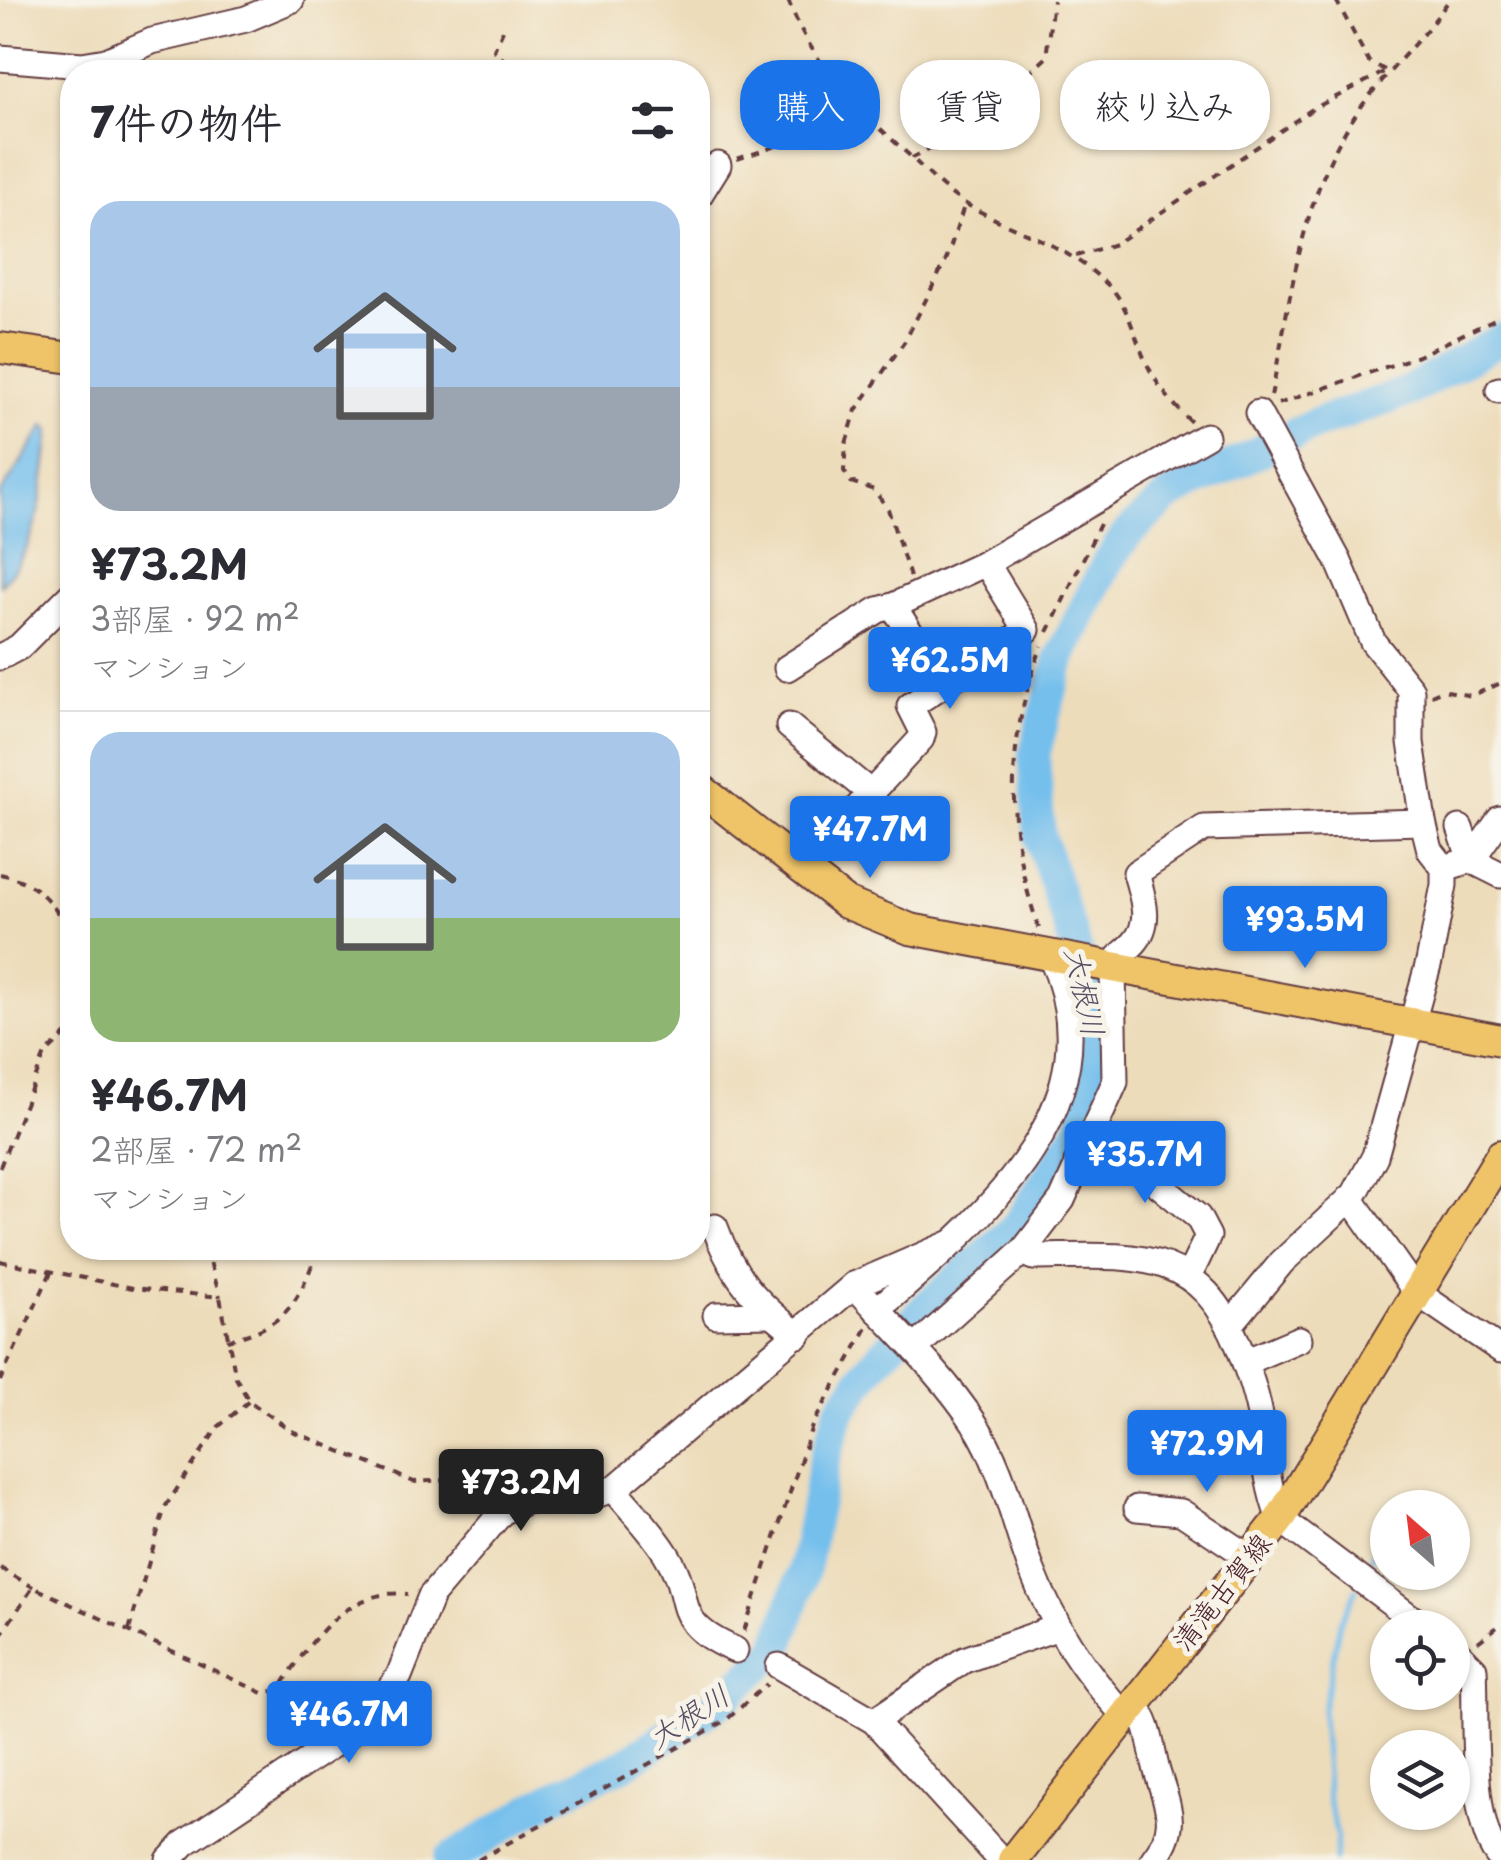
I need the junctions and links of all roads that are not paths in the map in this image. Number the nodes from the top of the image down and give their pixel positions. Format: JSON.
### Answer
{"nodes":[{"id":1,"x":292,"y":0,"type":"edge"},
{"id":2,"x":0,"y":58,"type":"edge"},
{"id":3,"x":110,"y":60,"type":"edge"},
{"id":4,"x":60,"y":64,"type":"edge"},
{"id":5,"x":718,"y":165,"type":"road end"},
{"id":6,"x":710,"y":178,"type":"edge"},
{"id":7,"x":0,"y":348,"type":"edge"},
{"id":8,"x":60,"y":356,"type":"edge"},
{"id":9,"x":1263,"y":410,"type":"road end"},
{"id":10,"x":1206,"y":436,"type":"road end"},
{"id":11,"x":986,"y":563,"type":"junction"},
{"id":12,"x":905,"y":601,"type":"junction"},
{"id":13,"x":60,"y":606,"type":"edge"},
{"id":14,"x":0,"y":657,"type":"edge"},
{"id":15,"x":787,"y":668,"type":"dead end"},
{"id":16,"x":943,"y":683,"type":"junction"},
{"id":17,"x":788,"y":726,"type":"dead end"},
{"id":18,"x":873,"y":795,"type":"junction"},
{"id":19,"x":710,"y":797,"type":"edge"},
{"id":20,"x":1500,"y":819,"type":"edge"},
{"id":21,"x":1422,"y":822,"type":"junction"},
{"id":22,"x":1460,"y":828,"type":"dead end"},
{"id":23,"x":1471,"y":860,"type":"junction"},
{"id":24,"x":1444,"y":868,"type":"junction"},
{"id":25,"x":800,"y":870,"type":"junction"},
{"id":26,"x":1501,"y":876,"type":"edge"},
{"id":27,"x":1051,"y":956,"type":"junction"},
{"id":28,"x":1106,"y":966,"type":"junction"},
{"id":29,"x":1412,"y":1023,"type":"junction"},
{"id":30,"x":1501,"y":1040,"type":"edge"},
{"id":31,"x":1501,"y":1155,"type":"edge"},
{"id":32,"x":1076,"y":1163,"type":"junction"},
{"id":33,"x":1493,"y":1187,"type":"edge"},
{"id":34,"x":1350,"y":1198,"type":"junction"},
{"id":35,"x":715,"y":1228,"type":"dead end"},
{"id":36,"x":956,"y":1241,"type":"junction"},
{"id":37,"x":1023,"y":1251,"type":"junction"},
{"id":38,"x":1190,"y":1274,"type":"junction"},
{"id":39,"x":854,"y":1285,"type":"junction"},
{"id":40,"x":1416,"y":1292,"type":"junction"},
{"id":41,"x":877,"y":1310,"type":"junction"},
{"id":42,"x":771,"y":1314,"type":"junction"},
{"id":43,"x":716,"y":1315,"type":"dead end"},
{"id":44,"x":1230,"y":1325,"type":"junction"},
{"id":45,"x":798,"y":1335,"type":"junction"},
{"id":46,"x":1298,"y":1339,"type":"dead end"},
{"id":47,"x":916,"y":1348,"type":"junction"},
{"id":48,"x":1501,"y":1350,"type":"edge"},
{"id":49,"x":1245,"y":1362,"type":"junction"},
{"id":50,"x":614,"y":1490,"type":"junction"},
{"id":51,"x":1137,"y":1508,"type":"dead end"},
{"id":52,"x":1280,"y":1519,"type":"junction"},
{"id":53,"x":1249,"y":1557,"type":"junction"},
{"id":54,"x":1401,"y":1610,"type":"edge"},
{"id":55,"x":1056,"y":1628,"type":"junction"},
{"id":56,"x":735,"y":1650,"type":"road end"},
{"id":57,"x":1470,"y":1664,"type":"edge"},
{"id":58,"x":779,"y":1666,"type":"road end"},
{"id":59,"x":1130,"y":1710,"type":"junction"},
{"id":60,"x":874,"y":1721,"type":"junction"},
{"id":61,"x":1501,"y":1859,"type":"edge"},
{"id":62,"x":169,"y":1860,"type":"edge"},
{"id":63,"x":1001,"y":1860,"type":"edge"},
{"id":64,"x":1014,"y":1860,"type":"edge"},
{"id":65,"x":1153,"y":1860,"type":"edge"}],
"edges":[{"from":1,"to":3,"type":"street"},
{"from":2,"to":4,"type":"street"},
{"from":5,"to":6,"type":"street"},
{"from":7,"to":8,"type":"main road"},
{"from":9,"to":21,"type":"street"},
{"from":10,"to":11,"type":"street"},
{"from":11,"to":12,"type":"street"},
{"from":11,"to":16,"type":"street"},
{"from":12,"to":15,"type":"street"},
{"from":12,"to":16,"type":"street"},
{"from":13,"to":14,"type":"street"},
{"from":16,"to":18,"type":"street"},
{"from":17,"to":18,"type":"street"},
{"from":18,"to":25,"type":"street"},
{"from":19,"to":25,"type":"main road"},
{"from":20,"to":23,"type":"street"},
{"from":21,"to":24,"type":"street"},
{"from":21,"to":28,"type":"street"},
{"from":22,"to":23,"type":"street"},
{"from":23,"to":24,"type":"street"},
{"from":23,"to":26,"type":"street"},
{"from":24,"to":29,"type":"street"},
{"from":25,"to":27,"type":"main road"},
{"from":27,"to":28,"type":"main road"},
{"from":27,"to":36,"type":"street"},
{"from":28,"to":29,"type":"main road"},
{"from":28,"to":32,"type":"street"},
{"from":29,"to":30,"type":"main road"},
{"from":29,"to":34,"type":"street"},
{"from":31,"to":33,"type":"main road","name":"清滝古賀線"},
{"from":32,"to":37,"type":"street"},
{"from":32,"to":38,"type":"street"},
{"from":33,"to":40,"type":"main road","name":"清滝古賀線"},
{"from":34,"to":40,"type":"street"},
{"from":34,"to":44,"type":"street"},
{"from":35,"to":42,"type":"street"},
{"from":36,"to":39,"type":"street"},
{"from":36,"to":41,"type":"street"},
{"from":37,"to":38,"type":"street"},
{"from":37,"to":47,"type":"street"},
{"from":38,"to":44,"type":"street"},
{"from":39,"to":41,"type":"street"},
{"from":39,"to":45,"type":"street"},
{"from":40,"to":48,"type":"street"},
{"from":40,"to":52,"type":"main road","name":"清滝古賀線"},
{"from":41,"to":47,"type":"street"},
{"from":42,"to":43,"type":"street"},
{"from":42,"to":45,"type":"street"},
{"from":44,"to":49,"type":"street"},
{"from":45,"to":50,"type":"street"},
{"from":46,"to":49,"type":"street"},
{"from":47,"to":55,"type":"street"},
{"from":49,"to":52,"type":"street"},
{"from":50,"to":56,"type":"street"},
{"from":50,"to":62,"type":"street"},
{"from":51,"to":53,"type":"street"},
{"from":52,"to":53,"type":"main road","name":"清滝古賀線"},
{"from":52,"to":54,"type":"street"},
{"from":53,"to":59,"type":"main road","name":"清滝古賀線"},
{"from":55,"to":59,"type":"street"},
{"from":55,"to":60,"type":"street"},
{"from":57,"to":61,"type":"street"},
{"from":58,"to":60,"type":"street"},
{"from":59,"to":64,"type":"main road","name":"清滝古賀線"},
{"from":59,"to":65,"type":"street"},
{"from":60,"to":63,"type":"street"}]}
